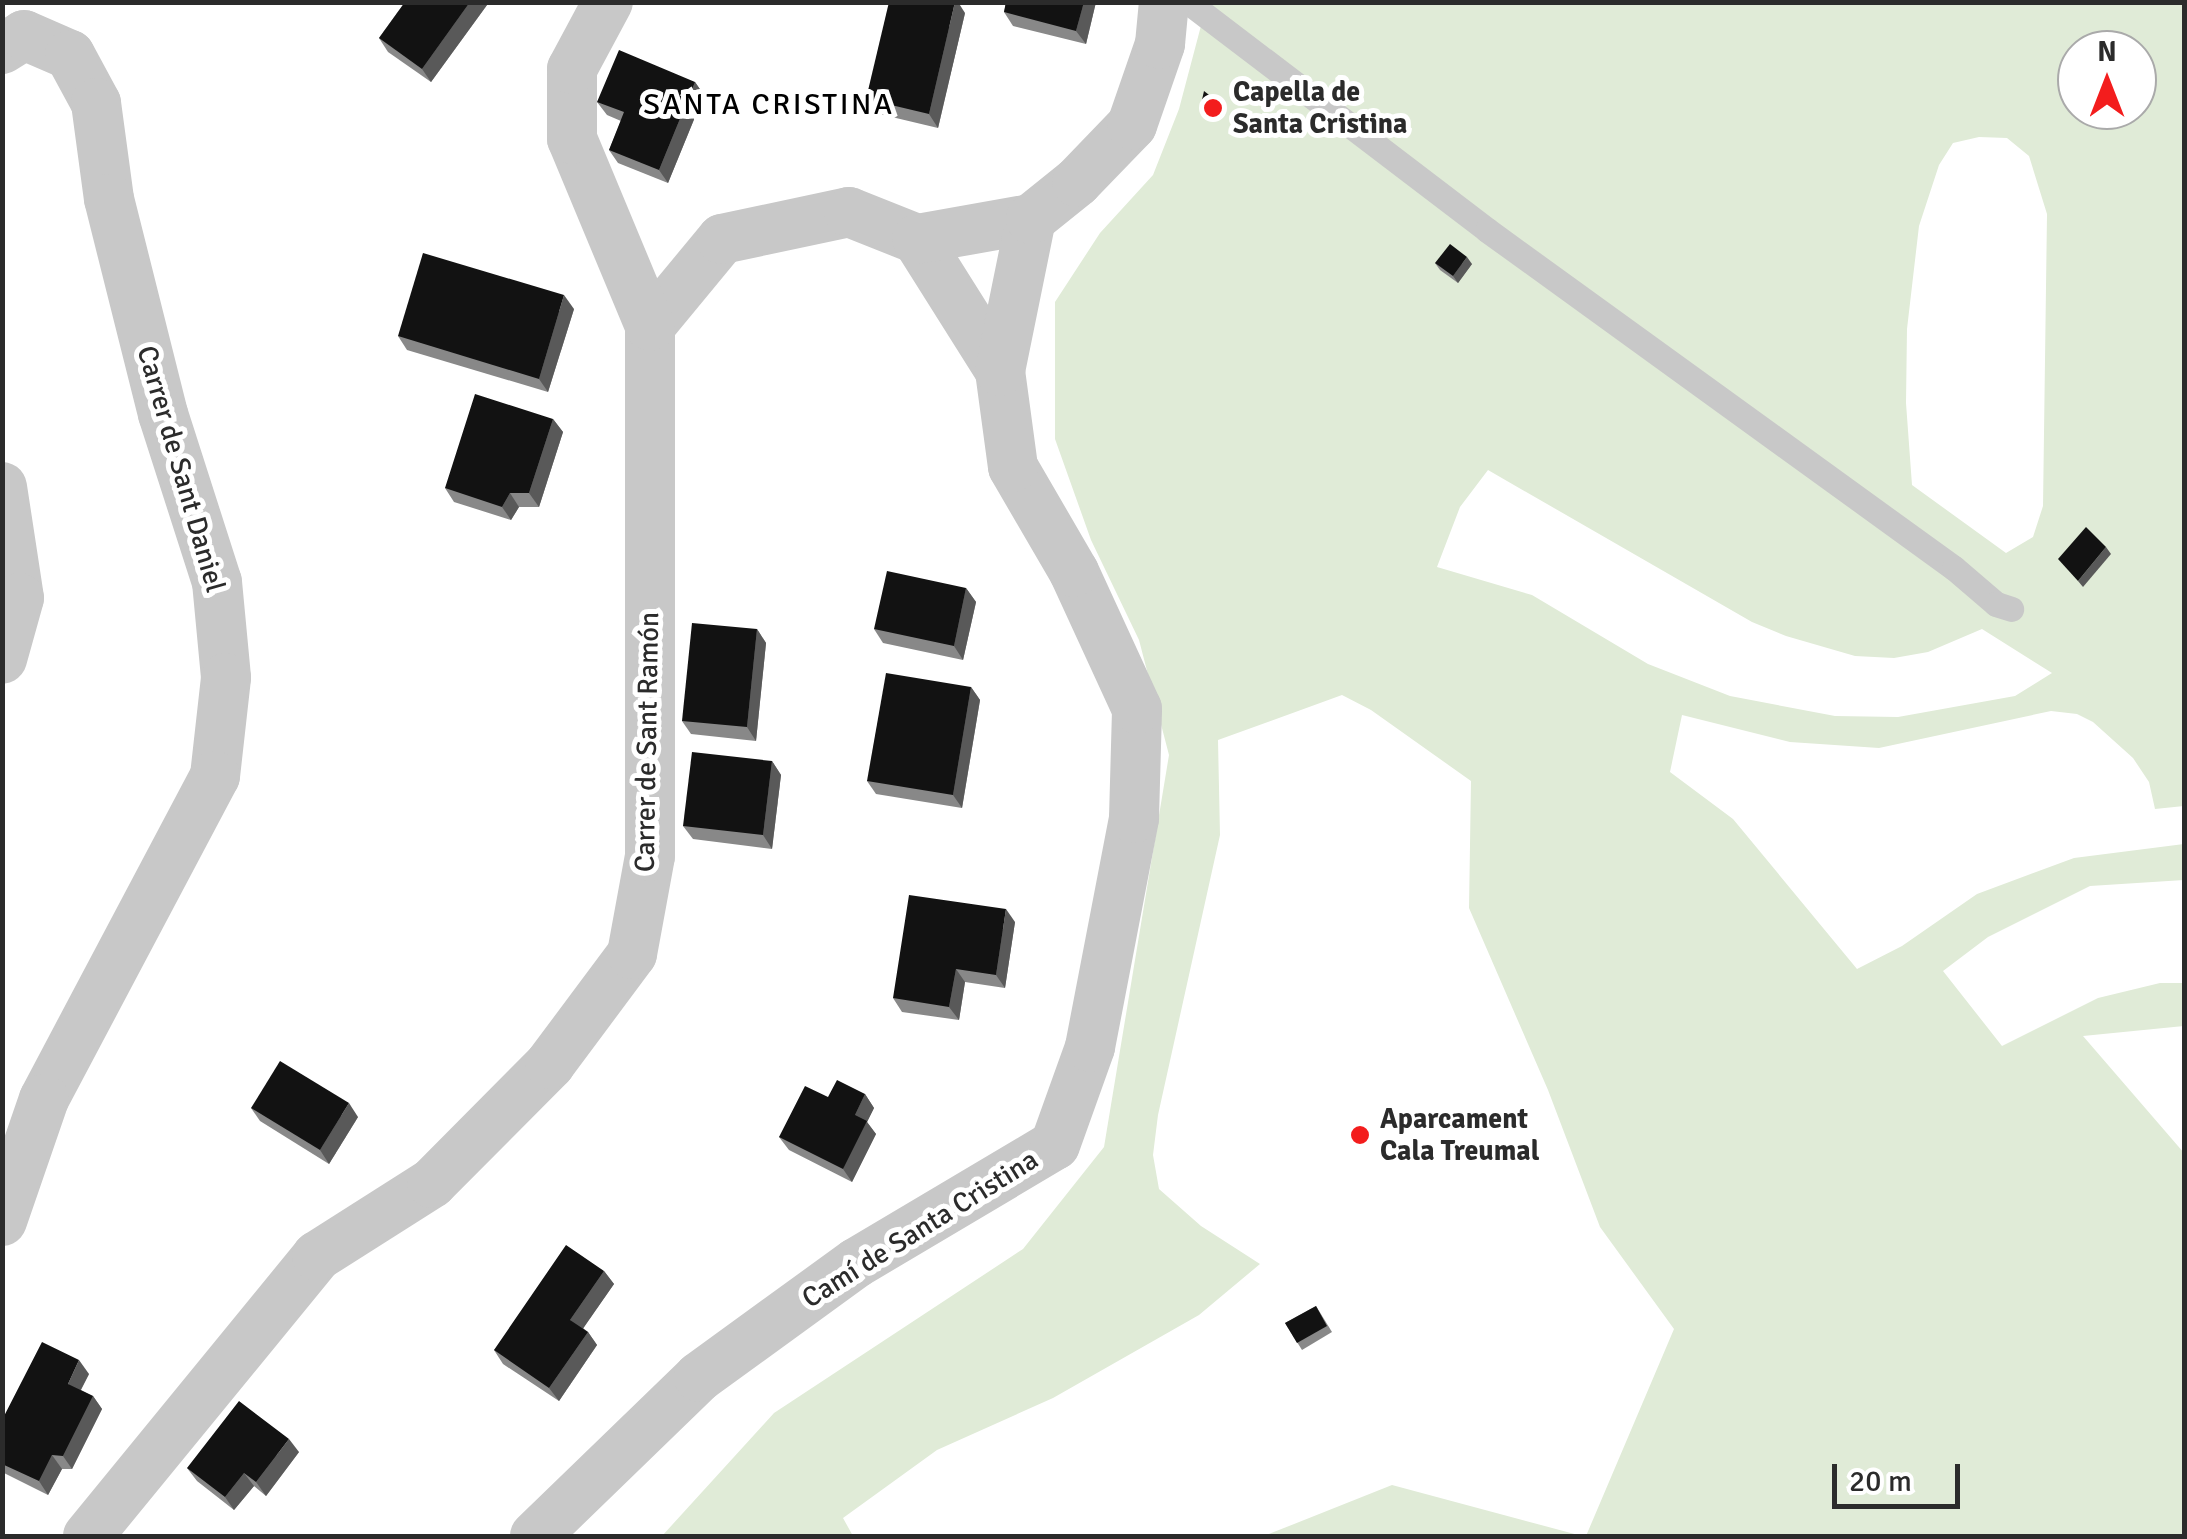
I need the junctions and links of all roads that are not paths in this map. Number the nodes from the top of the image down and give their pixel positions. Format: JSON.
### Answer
{"nodes":[{"id":1,"x":608,"y":2,"type":"edge"},
{"id":2,"x":1164,"y":2,"type":"edge"},
{"id":3,"x":1188,"y":2,"type":"edge"},
{"id":4,"x":2,"y":49,"type":"edge"},
{"id":5,"x":1030,"y":219,"type":"junction"},
{"id":6,"x":917,"y":239,"type":"junction"},
{"id":7,"x":650,"y":326,"type":"junction"},
{"id":8,"x":1000,"y":371,"type":"junction"},
{"id":9,"x":2,"y":487,"type":"edge"},
{"id":10,"x":2010,"y":610,"type":"dead end"},
{"id":11,"x":2,"y":659,"type":"edge"},
{"id":12,"x":2,"y":1221,"type":"edge"},
{"id":13,"x":88,"y":1536,"type":"edge"},
{"id":14,"x":535,"y":1536,"type":"edge"}],
"edges":[{"from":1,"to":7,"type":"street"},
{"from":2,"to":5,"type":"street"},
{"from":3,"to":10,"type":"lane"},
{"from":4,"to":12,"type":"street","name":"Carrer de Sant Daniel"},
{"from":5,"to":6,"type":"street"},
{"from":5,"to":8,"type":"street","name":"Camí de Santa Cristina"},
{"from":6,"to":7,"type":"street"},
{"from":6,"to":8,"type":"street"},
{"from":7,"to":13,"type":"street","name":"Carrer de Sant Ramón"},
{"from":8,"to":14,"type":"street","name":"Camí de Santa Cristina"},
{"from":9,"to":11,"type":"street"}]}
